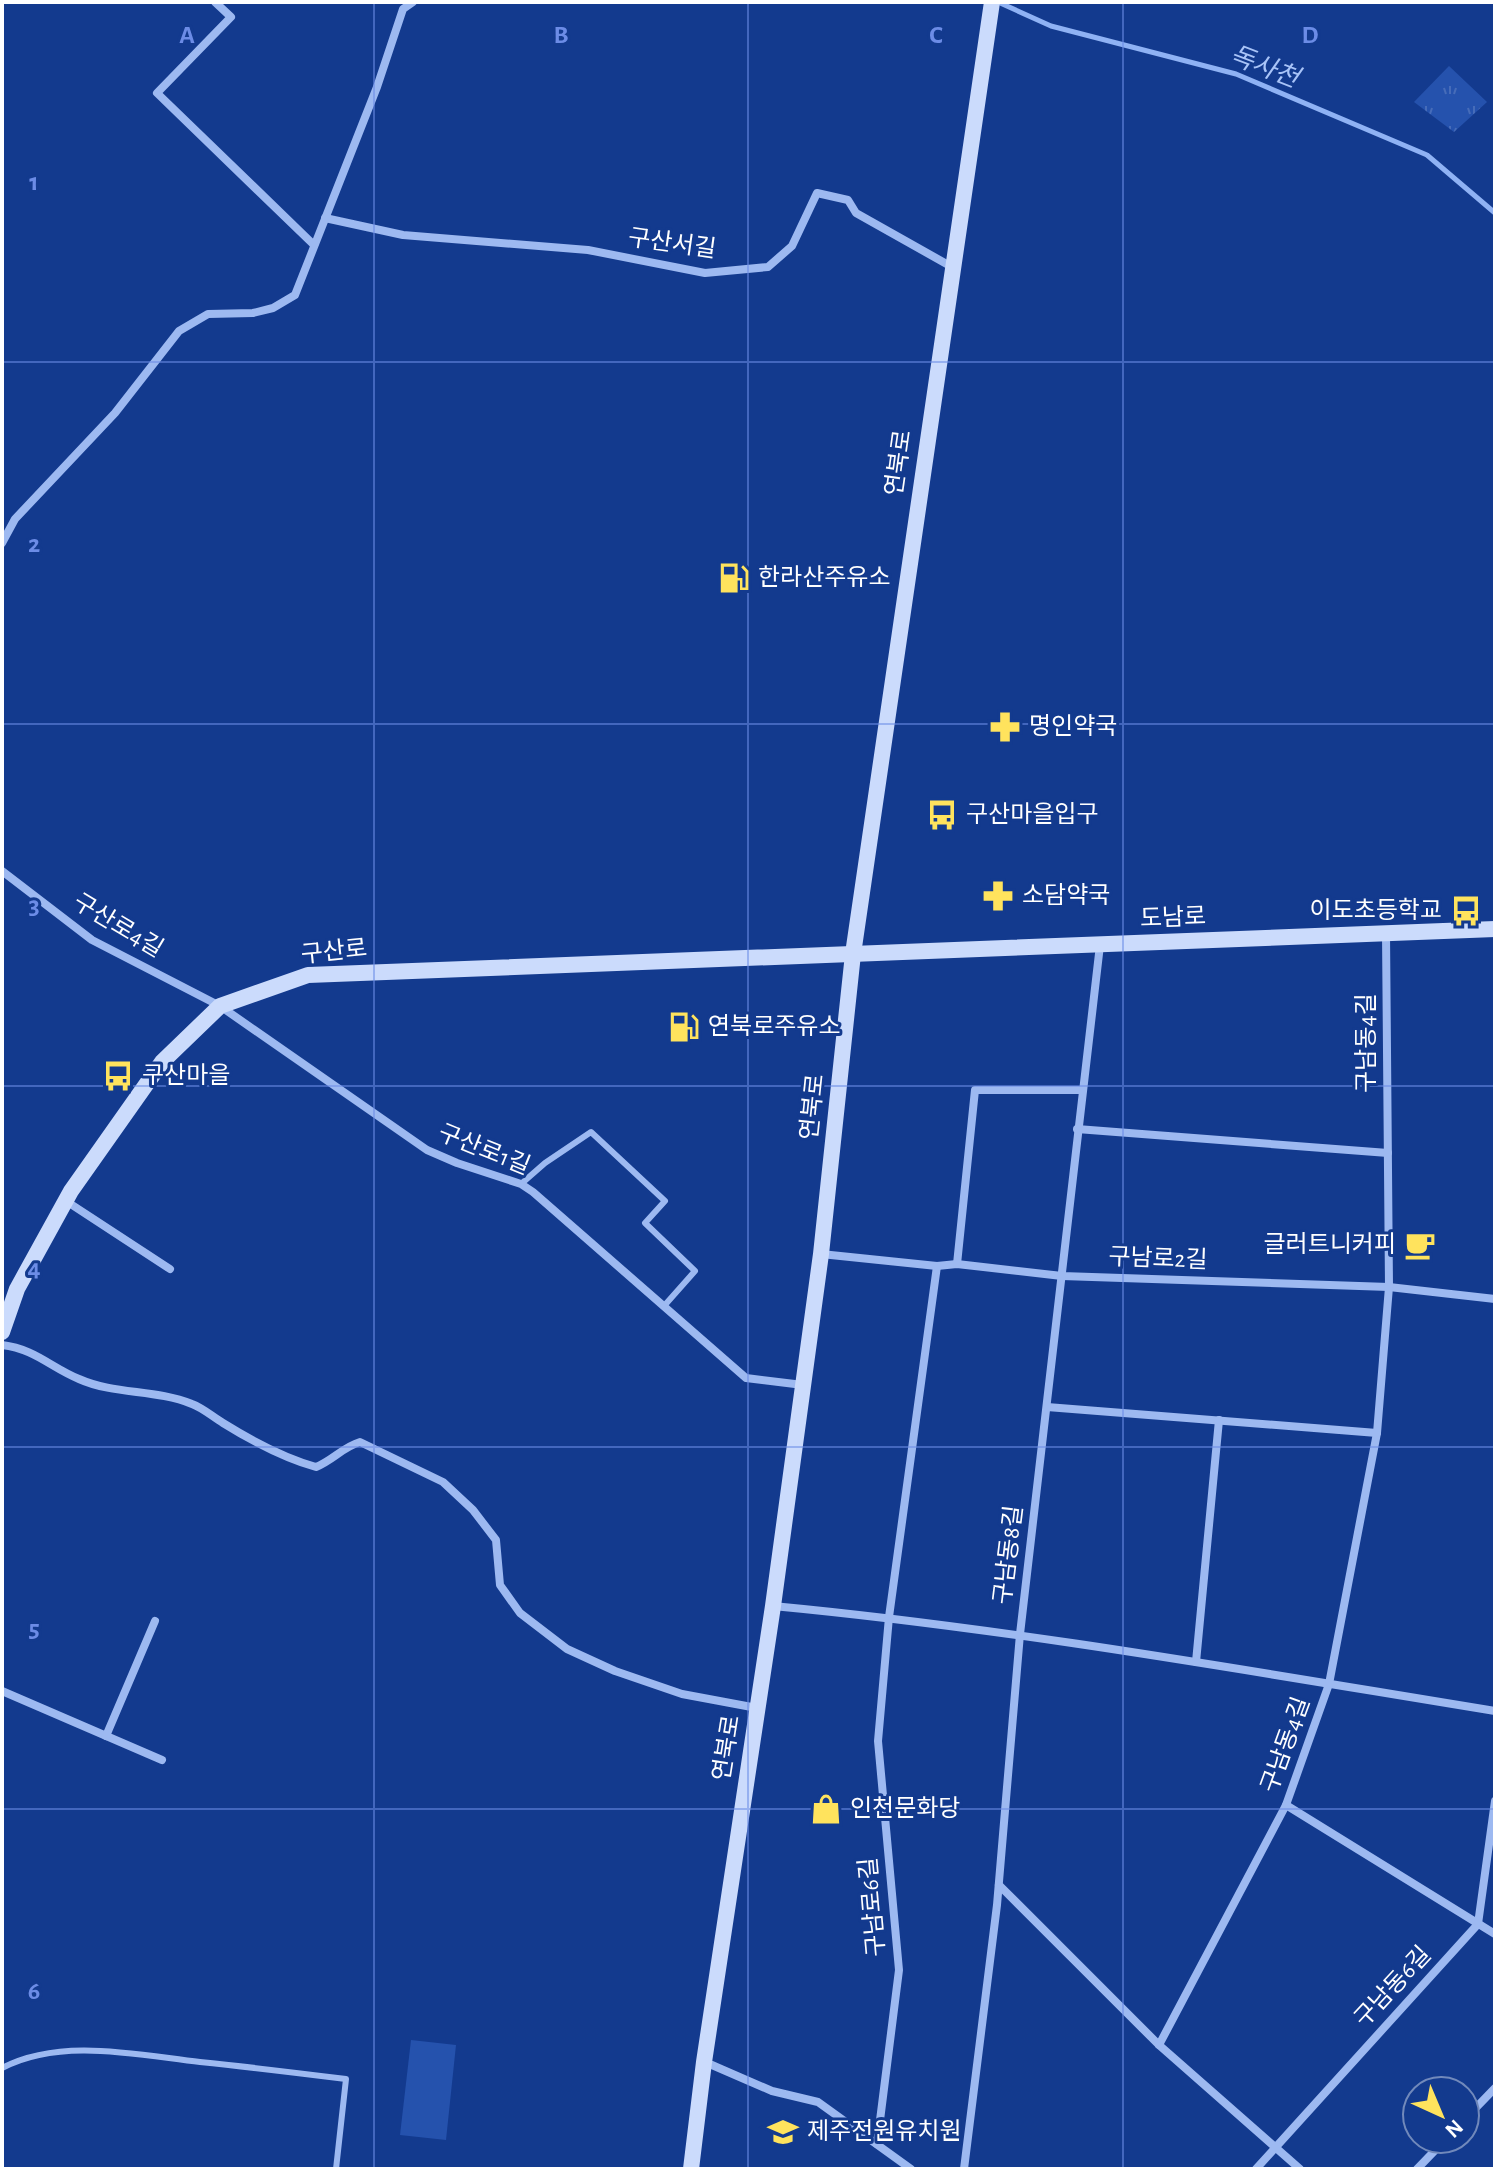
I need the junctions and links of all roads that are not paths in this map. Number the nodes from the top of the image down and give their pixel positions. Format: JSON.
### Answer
{"nodes":[{"id":1,"x":215,"y":2,"type":"edge"},
{"id":2,"x":413,"y":2,"type":"edge"},
{"id":3,"x":992,"y":2,"type":"edge"},
{"id":4,"x":325,"y":218,"type":"junction"},
{"id":5,"x":314,"y":245,"type":"junction"},
{"id":6,"x":952,"y":267,"type":"junction"},
{"id":7,"x":2,"y":543,"type":"edge"},
{"id":8,"x":2,"y":871,"type":"edge"},
{"id":9,"x":1495,"y":929,"type":"edge"},
{"id":10,"x":1386,"y":933,"type":"junction"},
{"id":11,"x":1100,"y":945,"type":"junction"},
{"id":12,"x":853,"y":954,"type":"junction"},
{"id":13,"x":220,"y":1006,"type":"junction"},
{"id":14,"x":1081,"y":1090,"type":"junction"},
{"id":15,"x":1077,"y":1129,"type":"junction"},
{"id":16,"x":1388,"y":1153,"type":"junction"},
{"id":17,"x":521,"y":1184,"type":"junction"},
{"id":18,"x":66,"y":1201,"type":"junction"},
{"id":19,"x":821,"y":1254,"type":"junction"},
{"id":20,"x":957,"y":1264,"type":"junction"},
{"id":21,"x":937,"y":1266,"type":"junction"},
{"id":22,"x":170,"y":1269,"type":"dead end"},
{"id":23,"x":1062,"y":1276,"type":"junction"},
{"id":24,"x":1389,"y":1287,"type":"junction"},
{"id":25,"x":1495,"y":1299,"type":"edge"},
{"id":26,"x":664,"y":1306,"type":"junction"},
{"id":27,"x":5,"y":1310,"type":"edge"},
{"id":28,"x":2,"y":1332,"type":"edge"},
{"id":29,"x":2,"y":1345,"type":"edge"},
{"id":30,"x":803,"y":1385,"type":"junction"},
{"id":31,"x":1047,"y":1407,"type":"junction"},
{"id":32,"x":1219,"y":1420,"type":"junction"},
{"id":33,"x":1377,"y":1433,"type":"junction"},
{"id":34,"x":773,"y":1606,"type":"junction"},
{"id":35,"x":889,"y":1617,"type":"junction"},
{"id":36,"x":155,"y":1621,"type":"dead end"},
{"id":37,"x":1020,"y":1634,"type":"junction"},
{"id":38,"x":1196,"y":1662,"type":"junction"},
{"id":39,"x":1329,"y":1684,"type":"junction"},
{"id":40,"x":2,"y":1691,"type":"edge"},
{"id":41,"x":757,"y":1708,"type":"junction"},
{"id":42,"x":1495,"y":1711,"type":"edge"},
{"id":43,"x":106,"y":1736,"type":"junction"},
{"id":44,"x":162,"y":1760,"type":"dead end"},
{"id":45,"x":1495,"y":1801,"type":"edge"},
{"id":46,"x":1286,"y":1805,"type":"junction"},
{"id":47,"x":999,"y":1885,"type":"junction"},
{"id":48,"x":1478,"y":1924,"type":"junction"},
{"id":49,"x":1495,"y":1934,"type":"edge"},
{"id":50,"x":1159,"y":2045,"type":"junction"},
{"id":51,"x":704,"y":2062,"type":"junction"},
{"id":52,"x":2,"y":2068,"type":"edge"},
{"id":53,"x":1495,"y":2088,"type":"edge"},
{"id":54,"x":1481,"y":2102,"type":"edge"},
{"id":55,"x":877,"y":2144,"type":"junction"},
{"id":56,"x":1273,"y":2147,"type":"junction"},
{"id":57,"x":336,"y":2169,"type":"edge"},
{"id":58,"x":691,"y":2169,"type":"edge"},
{"id":59,"x":911,"y":2169,"type":"edge"},
{"id":60,"x":964,"y":2169,"type":"edge"},
{"id":61,"x":1256,"y":2169,"type":"edge"},
{"id":62,"x":1300,"y":2169,"type":"edge"}],
"edges":[{"from":1,"to":5,"type":"street"},
{"from":2,"to":4,"type":"street"},
{"from":3,"to":6,"type":"main road","name":"연북로"},
{"from":4,"to":5,"type":"street"},
{"from":4,"to":6,"type":"street","name":"구산서길"},
{"from":5,"to":7,"type":"street"},
{"from":6,"to":12,"type":"main road","name":"연북로"},
{"from":8,"to":13,"type":"street","name":"구산로4길"},
{"from":9,"to":10,"type":"main road","name":"도남로"},
{"from":10,"to":11,"type":"main road","name":"도남로"},
{"from":10,"to":16,"type":"street","name":"구남동4길"},
{"from":11,"to":12,"type":"main road","name":"도남로"},
{"from":11,"to":14,"type":"street","name":"구남동8길"},
{"from":12,"to":13,"type":"main road","name":"구산로"},
{"from":12,"to":19,"type":"main road","name":"연북로"},
{"from":13,"to":17,"type":"street","name":"구산로1길"},
{"from":13,"to":18,"type":"main road","name":"구산로"},
{"from":14,"to":15,"type":"street","name":"구남동8길"},
{"from":14,"to":20,"type":"street"},
{"from":15,"to":16,"type":"street"},
{"from":15,"to":23,"type":"street","name":"구남동8길"},
{"from":16,"to":24,"type":"street","name":"구남동4길"},
{"from":17,"to":26,"type":"street","name":"구산로1길"},
{"from":17,"to":26,"type":"lane"},
{"from":18,"to":22,"type":"street"},
{"from":18,"to":27,"type":"main road","name":"구산로"},
{"from":19,"to":21,"type":"street","name":"구남로2길"},
{"from":19,"to":30,"type":"main road","name":"연북로"},
{"from":20,"to":21,"type":"street","name":"구남로2길"},
{"from":20,"to":23,"type":"street","name":"구남로2길"},
{"from":21,"to":35,"type":"street","name":"구남로6길"},
{"from":23,"to":24,"type":"street","name":"구남로2길"},
{"from":23,"to":31,"type":"street","name":"구남동8길"},
{"from":24,"to":25,"type":"street","name":"구남로2길"},
{"from":24,"to":33,"type":"street","name":"구남동4길"},
{"from":26,"to":30,"type":"street","name":"구산로1길"},
{"from":27,"to":28,"type":"main road","name":"구산로"},
{"from":29,"to":41,"type":"street"},
{"from":30,"to":34,"type":"main road","name":"연북로"},
{"from":31,"to":32,"type":"street"},
{"from":31,"to":37,"type":"street","name":"구남동8길"},
{"from":32,"to":33,"type":"street"},
{"from":32,"to":38,"type":"street"},
{"from":33,"to":39,"type":"street","name":"구남동4길"},
{"from":34,"to":35,"type":"street"},
{"from":34,"to":41,"type":"main road","name":"연북로"},
{"from":35,"to":37,"type":"street"},
{"from":35,"to":55,"type":"street","name":"구남로6길"},
{"from":36,"to":43,"type":"street"},
{"from":37,"to":38,"type":"street"},
{"from":37,"to":47,"type":"street","name":"구남동8길"},
{"from":38,"to":39,"type":"street"},
{"from":39,"to":42,"type":"street"},
{"from":39,"to":46,"type":"street","name":"구남동4길"},
{"from":40,"to":43,"type":"street"},
{"from":41,"to":51,"type":"main road","name":"연북로"},
{"from":43,"to":44,"type":"street"},
{"from":45,"to":48,"type":"street"},
{"from":46,"to":48,"type":"street"},
{"from":46,"to":50,"type":"street","name":"구남동4길"},
{"from":47,"to":50,"type":"street"},
{"from":47,"to":60,"type":"street","name":"구남동8길"},
{"from":48,"to":49,"type":"street"},
{"from":48,"to":56,"type":"street","name":"구남동6길"},
{"from":50,"to":56,"type":"street"},
{"from":51,"to":55,"type":"street"},
{"from":51,"to":58,"type":"main road","name":"연북로"},
{"from":52,"to":57,"type":"lane"},
{"from":53,"to":54,"type":"street"},
{"from":55,"to":59,"type":"street"},
{"from":56,"to":61,"type":"street","name":"구남동6길"},
{"from":56,"to":62,"type":"street"}]}
